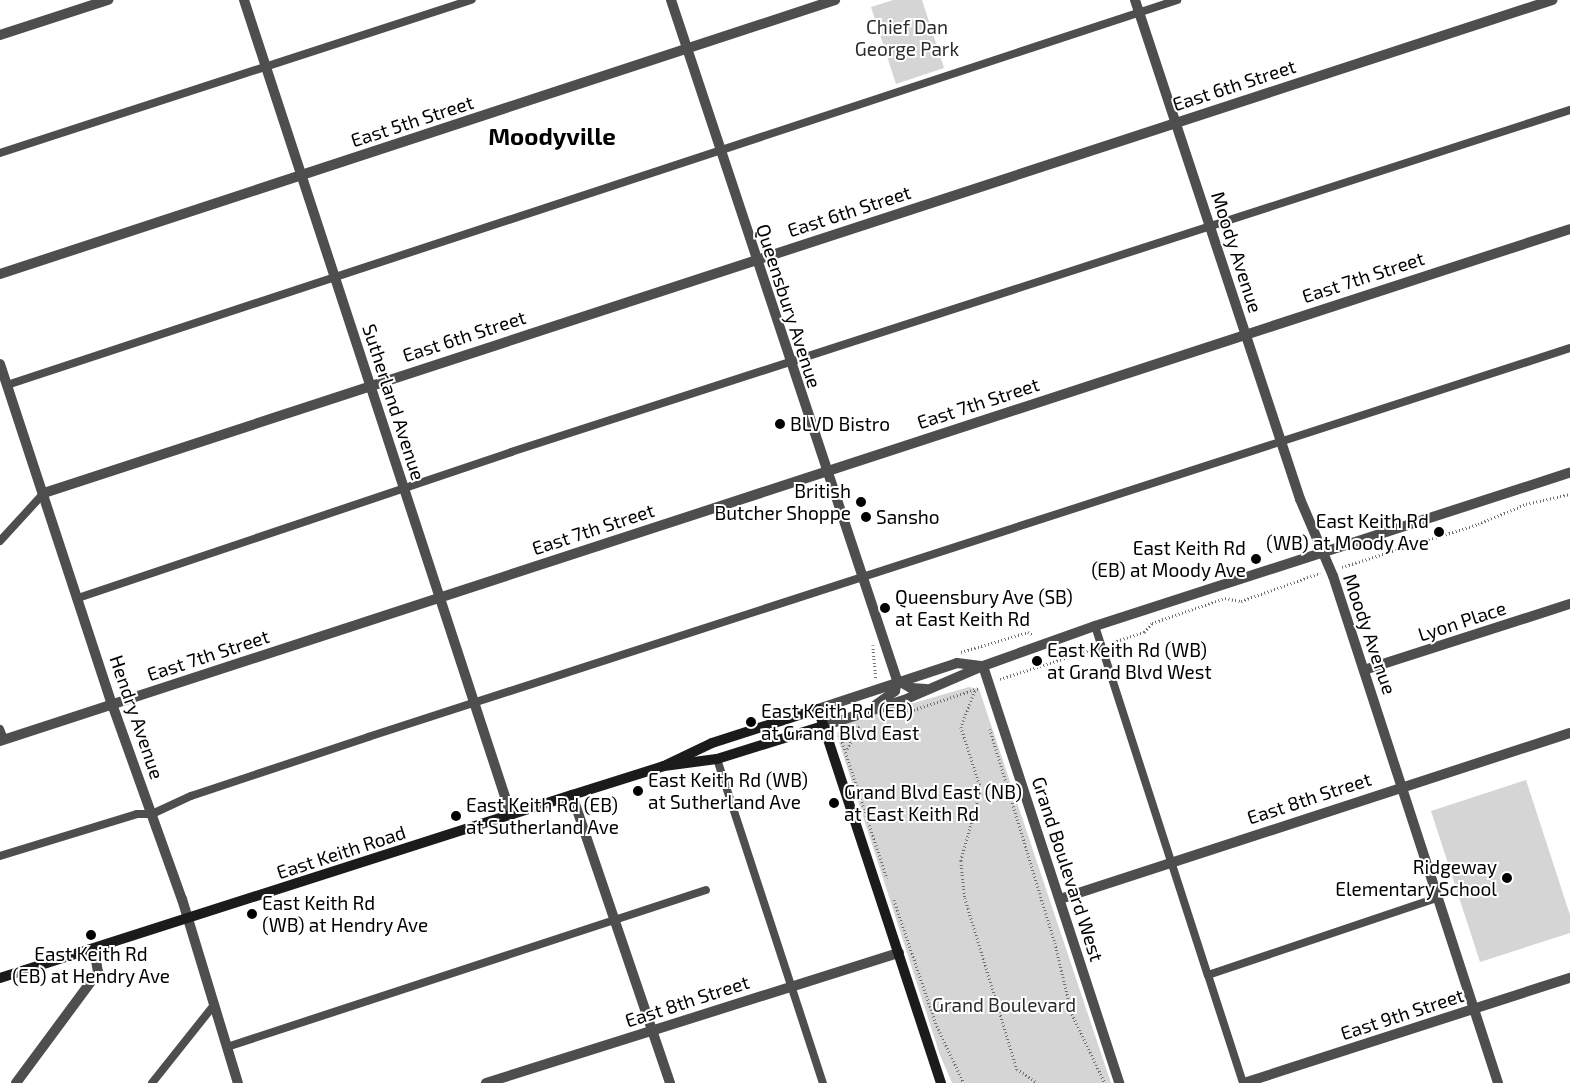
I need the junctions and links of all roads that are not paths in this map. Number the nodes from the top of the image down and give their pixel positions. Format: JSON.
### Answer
{"nodes":[{"id":1,"x":108,"y":0,"type":"edge"},
{"id":2,"x":244,"y":0,"type":"edge"},
{"id":3,"x":472,"y":0,"type":"edge"},
{"id":4,"x":671,"y":0,"type":"edge"},
{"id":5,"x":835,"y":0,"type":"edge"},
{"id":6,"x":1135,"y":0,"type":"edge"},
{"id":7,"x":1178,"y":0,"type":"edge"},
{"id":8,"x":1552,"y":0,"type":"edge"},
{"id":9,"x":1139,"y":12,"type":"junction"},
{"id":10,"x":0,"y":35,"type":"edge"},
{"id":11,"x":687,"y":49,"type":"junction"},
{"id":12,"x":265,"y":68,"type":"junction"},
{"id":13,"x":1570,"y":110,"type":"edge"},
{"id":14,"x":1176,"y":123,"type":"junction"},
{"id":15,"x":720,"y":150,"type":"junction"},
{"id":16,"x":0,"y":153,"type":"edge"},
{"id":17,"x":302,"y":176,"type":"junction"},
{"id":18,"x":1210,"y":227,"type":"junction"},
{"id":19,"x":1570,"y":229,"type":"edge"},
{"id":20,"x":756,"y":260,"type":"junction"},
{"id":21,"x":0,"y":274,"type":"edge"},
{"id":22,"x":336,"y":278,"type":"junction"},
{"id":23,"x":1245,"y":334,"type":"junction"},
{"id":24,"x":1570,"y":348,"type":"edge"},
{"id":25,"x":790,"y":365,"type":"junction"},
{"id":26,"x":1,"y":370,"type":"edge"},
{"id":27,"x":7,"y":385,"type":"junction"},
{"id":28,"x":370,"y":385,"type":"junction"},
{"id":29,"x":1282,"y":442,"type":"junction"},
{"id":30,"x":825,"y":472,"type":"junction"},
{"id":31,"x":1570,"y":473,"type":"edge"},
{"id":32,"x":404,"y":490,"type":"junction"},
{"id":33,"x":44,"y":494,"type":"junction"},
{"id":34,"x":0,"y":541,"type":"edge"},
{"id":35,"x":1321,"y":552,"type":"junction"},
{"id":36,"x":862,"y":579,"type":"junction"},
{"id":37,"x":440,"y":597,"type":"junction"},
{"id":38,"x":78,"y":598,"type":"junction"},
{"id":39,"x":1570,"y":604,"type":"edge"},
{"id":40,"x":1095,"y":626,"type":"junction"},
{"id":41,"x":983,"y":666,"type":"junction"},
{"id":42,"x":1364,"y":670,"type":"junction"},
{"id":43,"x":897,"y":680,"type":"junction"},
{"id":44,"x":932,"y":689,"type":"junction"},
{"id":45,"x":475,"y":703,"type":"junction"},
{"id":46,"x":112,"y":704,"type":"junction"},
{"id":47,"x":818,"y":709,"type":"junction"},
{"id":48,"x":865,"y":712,"type":"junction"},
{"id":49,"x":823,"y":726,"type":"junction"},
{"id":50,"x":1570,"y":733,"type":"edge"},
{"id":51,"x":1,"y":736,"type":"edge"},
{"id":52,"x":717,"y":759,"type":"junction"},
{"id":53,"x":664,"y":766,"type":"junction"},
{"id":54,"x":1401,"y":786,"type":"junction"},
{"id":55,"x":572,"y":794,"type":"junction"},
{"id":56,"x":152,"y":814,"type":"junction"},
{"id":57,"x":512,"y":815,"type":"junction"},
{"id":58,"x":0,"y":856,"type":"edge"},
{"id":59,"x":1172,"y":862,"type":"junction"},
{"id":60,"x":706,"y":890,"type":"dead end"},
{"id":61,"x":1437,"y":898,"type":"junction"},
{"id":62,"x":1060,"y":899,"type":"junction"},
{"id":63,"x":617,"y":919,"type":"junction"},
{"id":64,"x":188,"y":920,"type":"junction"},
{"id":65,"x":94,"y":949,"type":"junction"},
{"id":66,"x":899,"y":953,"type":"junction"},
{"id":67,"x":1208,"y":975,"type":"junction"},
{"id":68,"x":0,"y":978,"type":"edge"},
{"id":69,"x":1570,"y":978,"type":"edge"},
{"id":70,"x":790,"y":985,"type":"junction"},
{"id":71,"x":214,"y":1005,"type":"junction"},
{"id":72,"x":1474,"y":1010,"type":"junction"},
{"id":73,"x":653,"y":1031,"type":"junction"},
{"id":74,"x":228,"y":1047,"type":"junction"},
{"id":75,"x":16,"y":1083,"type":"edge"},
{"id":76,"x":152,"y":1083,"type":"edge"},
{"id":77,"x":238,"y":1083,"type":"edge"},
{"id":78,"x":486,"y":1083,"type":"edge"},
{"id":79,"x":670,"y":1083,"type":"edge"},
{"id":80,"x":822,"y":1083,"type":"edge"},
{"id":81,"x":941,"y":1083,"type":"edge"},
{"id":82,"x":1119,"y":1083,"type":"edge"},
{"id":83,"x":1244,"y":1083,"type":"edge"},
{"id":84,"x":1498,"y":1083,"type":"edge"}],
"edges":[{"from":1,"to":10,"type":"street"},
{"from":2,"to":12,"type":"street","name":"Sutherland Avenue"},
{"from":3,"to":12,"type":"lane"},
{"from":4,"to":11,"type":"street","name":"Queensbury Avenue"},
{"from":5,"to":11,"type":"street","name":"East 5th Street"},
{"from":6,"to":9,"type":"street","name":"Moody Avenue"},
{"from":7,"to":9,"type":"lane"},
{"from":8,"to":14,"type":"street","name":"East 6th Street"},
{"from":9,"to":14,"type":"street","name":"Moody Avenue"},
{"from":9,"to":15,"type":"lane"},
{"from":11,"to":15,"type":"street","name":"Queensbury Avenue"},
{"from":11,"to":17,"type":"street","name":"East 5th Street"},
{"from":12,"to":16,"type":"lane"},
{"from":12,"to":17,"type":"street","name":"Sutherland Avenue"},
{"from":13,"to":18,"type":"lane"},
{"from":14,"to":18,"type":"street","name":"Moody Avenue"},
{"from":14,"to":20,"type":"street","name":"East 6th Street"},
{"from":15,"to":20,"type":"street","name":"Queensbury Avenue"},
{"from":15,"to":22,"type":"lane"},
{"from":17,"to":21,"type":"street","name":"East 5th Street"},
{"from":17,"to":22,"type":"street","name":"Sutherland Avenue"},
{"from":18,"to":23,"type":"street","name":"Moody Avenue"},
{"from":18,"to":25,"type":"lane"},
{"from":19,"to":23,"type":"street","name":"East 7th Street"},
{"from":20,"to":25,"type":"street","name":"Queensbury Avenue"},
{"from":20,"to":28,"type":"street","name":"East 6th Street"},
{"from":22,"to":27,"type":"lane"},
{"from":22,"to":28,"type":"street","name":"Sutherland Avenue"},
{"from":23,"to":29,"type":"street","name":"Moody Avenue"},
{"from":23,"to":30,"type":"street","name":"East 7th Street"},
{"from":24,"to":29,"type":"lane"},
{"from":25,"to":30,"type":"street","name":"Queensbury Avenue"},
{"from":25,"to":32,"type":"lane"},
{"from":26,"to":27,"type":"street","name":"Hendry Avenue"},
{"from":27,"to":33,"type":"street","name":"Hendry Avenue"},
{"from":28,"to":32,"type":"street","name":"Sutherland Avenue"},
{"from":28,"to":33,"type":"street","name":"East 6th Street"},
{"from":29,"to":35,"type":"street","name":"Moody Avenue"},
{"from":29,"to":36,"type":"lane"},
{"from":30,"to":36,"type":"street","name":"Queensbury Avenue"},
{"from":30,"to":37,"type":"street","name":"East 7th Street"},
{"from":31,"to":35,"type":"street","name":"East Keith Road"},
{"from":32,"to":37,"type":"street","name":"Sutherland Avenue"},
{"from":32,"to":38,"type":"lane"},
{"from":33,"to":34,"type":"lane"},
{"from":33,"to":38,"type":"street","name":"Hendry Avenue"},
{"from":35,"to":40,"type":"street","name":"East Keith Road"},
{"from":35,"to":42,"type":"street","name":"Moody Avenue"},
{"from":36,"to":43,"type":"street","name":"Queensbury Avenue"},
{"from":36,"to":45,"type":"lane"},
{"from":37,"to":45,"type":"street","name":"Sutherland Avenue"},
{"from":37,"to":46,"type":"street","name":"East 7th Street"},
{"from":38,"to":46,"type":"street","name":"Hendry Avenue"},
{"from":39,"to":42,"type":"street","name":"Lyon Place"},
{"from":40,"to":41,"type":"street","name":"East Keith Road"},
{"from":40,"to":59,"type":"lane"},
{"from":41,"to":43,"type":"street","name":"East Keith Road"},
{"from":41,"to":44,"type":"street","name":"East Keith Road"},
{"from":41,"to":62,"type":"street","name":"Grand Boulevard West"},
{"from":42,"to":54,"type":"street","name":"Moody Avenue"},
{"from":43,"to":44,"type":"street"},
{"from":43,"to":47,"type":"street","name":"East Keith Road"},
{"from":43,"to":48,"type":"street"},
{"from":44,"to":48,"type":"street","name":"East Keith Road"},
{"from":45,"to":56,"type":"lane"},
{"from":45,"to":57,"type":"street","name":"Sutherland Avenue"},
{"from":46,"to":51,"type":"street","name":"East 7th Street"},
{"from":46,"to":56,"type":"street","name":"Hendry Avenue"},
{"from":47,"to":49,"type":"main road"},
{"from":47,"to":53,"type":"main road","name":"East Keith Road"},
{"from":48,"to":49,"type":"street","name":"East Keith Road"},
{"from":49,"to":52,"type":"main road","name":"East Keith Road"},
{"from":49,"to":66,"type":"main road"},
{"from":50,"to":54,"type":"street","name":"East 8th Street"},
{"from":52,"to":53,"type":"main road","name":"East Keith Road"},
{"from":52,"to":70,"type":"lane"},
{"from":53,"to":55,"type":"main road","name":"East Keith Road"},
{"from":54,"to":59,"type":"street","name":"East 8th Street"},
{"from":54,"to":61,"type":"street","name":"Moody Avenue"},
{"from":55,"to":57,"type":"main road","name":"East Keith Road"},
{"from":55,"to":63,"type":"street"},
{"from":56,"to":58,"type":"lane"},
{"from":56,"to":64,"type":"street","name":"Hendry Avenue"},
{"from":57,"to":64,"type":"main road","name":"East Keith Road"},
{"from":59,"to":62,"type":"street","name":"East 8th Street"},
{"from":59,"to":67,"type":"lane"},
{"from":60,"to":63,"type":"lane"},
{"from":61,"to":67,"type":"lane"},
{"from":61,"to":72,"type":"street","name":"Moody Avenue"},
{"from":62,"to":82,"type":"street","name":"Grand Boulevard West"},
{"from":63,"to":73,"type":"street"},
{"from":63,"to":74,"type":"lane"},
{"from":64,"to":65,"type":"main road","name":"East Keith Road"},
{"from":64,"to":71,"type":"street","name":"Hendry Avenue"},
{"from":65,"to":68,"type":"main road","name":"East Keith Road"},
{"from":65,"to":75,"type":"street"},
{"from":66,"to":70,"type":"street","name":"East 8th Street"},
{"from":66,"to":81,"type":"main road"},
{"from":67,"to":83,"type":"lane"},
{"from":69,"to":72,"type":"street","name":"East 9th Street"},
{"from":70,"to":73,"type":"street","name":"East 8th Street"},
{"from":70,"to":80,"type":"lane"},
{"from":71,"to":74,"type":"street","name":"Hendry Avenue"},
{"from":71,"to":76,"type":"lane"},
{"from":72,"to":83,"type":"street","name":"East 9th Street"},
{"from":72,"to":84,"type":"street","name":"Moody Avenue"},
{"from":73,"to":78,"type":"street","name":"East 8th Street"},
{"from":73,"to":79,"type":"street"},
{"from":74,"to":77,"type":"street","name":"Hendry Avenue"}]}
